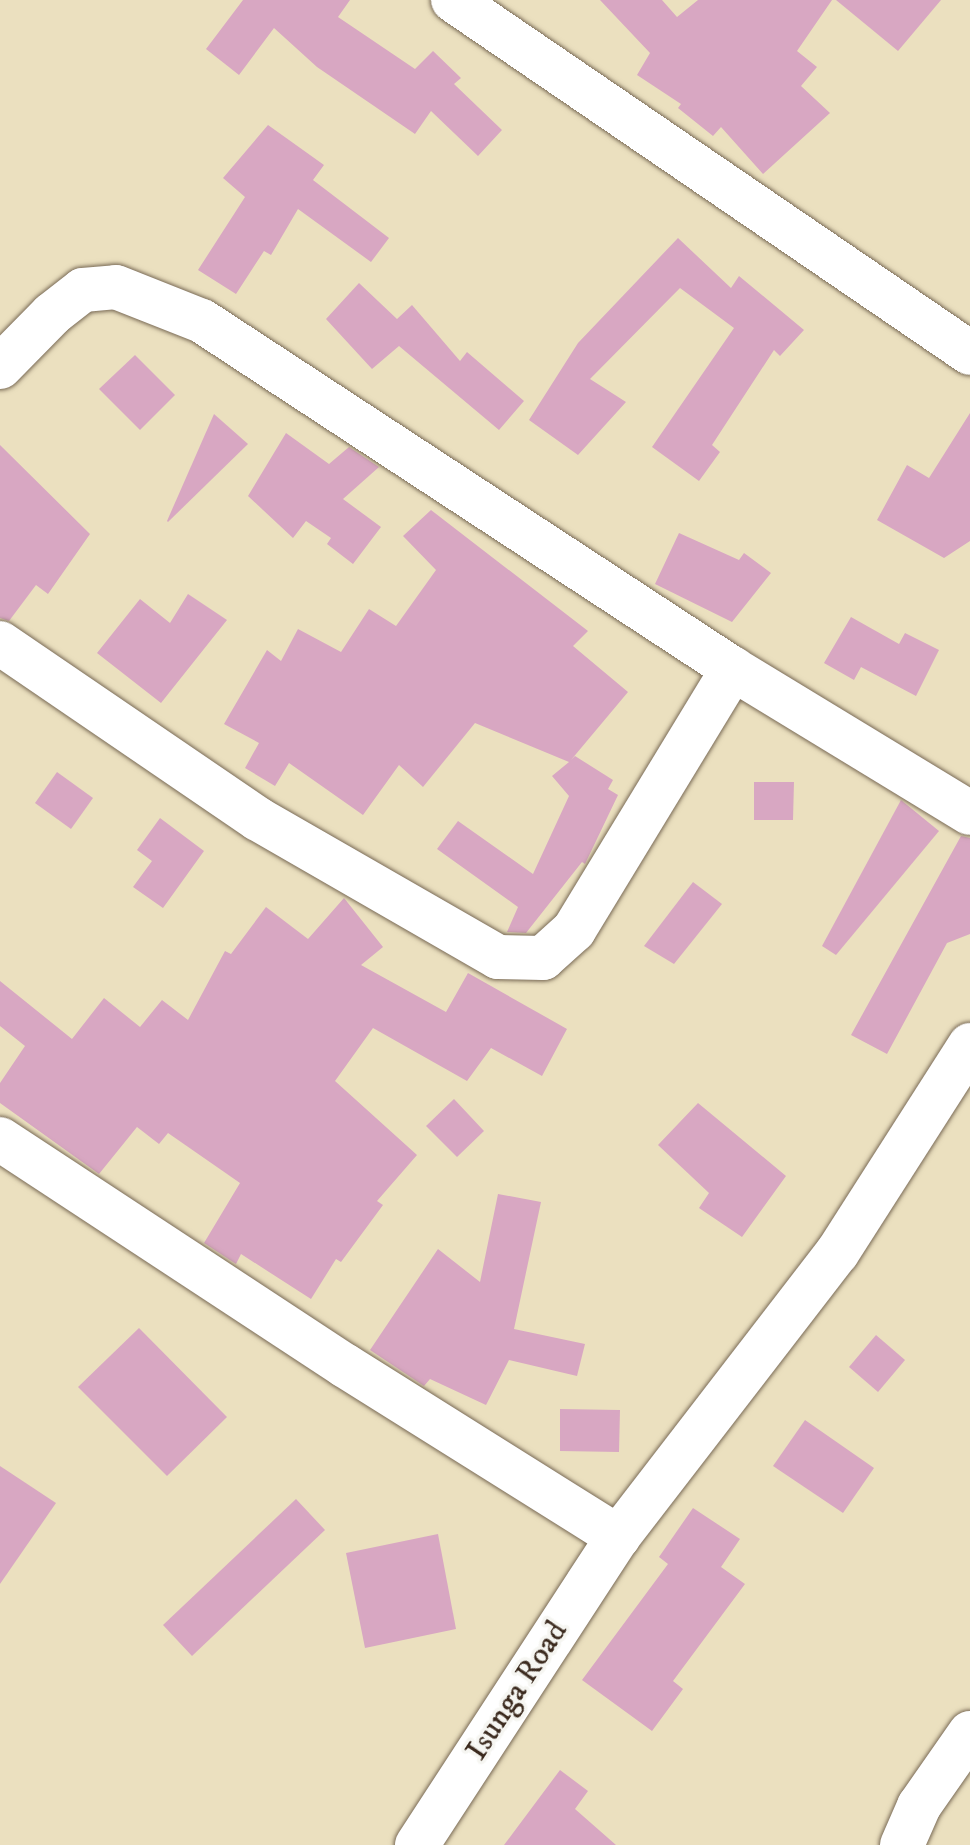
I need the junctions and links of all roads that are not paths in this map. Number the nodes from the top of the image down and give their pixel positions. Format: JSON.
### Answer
{"nodes":[{"id":1,"x":453,"y":0,"type":"edge"},
{"id":2,"x":970,"y":353,"type":"edge"},
{"id":3,"x":0,"y":367,"type":"edge"},
{"id":4,"x":0,"y":643,"type":"edge"},
{"id":5,"x":733,"y":669,"type":"junction"},
{"id":6,"x":970,"y":813,"type":"edge"},
{"id":7,"x":970,"y":1045,"type":"edge"},
{"id":8,"x":0,"y":1139,"type":"edge"},
{"id":9,"x":618,"y":1537,"type":"junction"},
{"id":10,"x":970,"y":1733,"type":"edge"},
{"id":11,"x":417,"y":1845,"type":"edge"},
{"id":12,"x":902,"y":1845,"type":"edge"}],
"edges":[{"from":1,"to":2,"type":"street"},
{"from":3,"to":5,"type":"street"},
{"from":4,"to":5,"type":"street"},
{"from":5,"to":6,"type":"street"},
{"from":7,"to":9,"type":"street","name":"Isunga Road"},
{"from":8,"to":9,"type":"street"},
{"from":9,"to":11,"type":"street","name":"Isunga Road"},
{"from":10,"to":12,"type":"street"}]}
